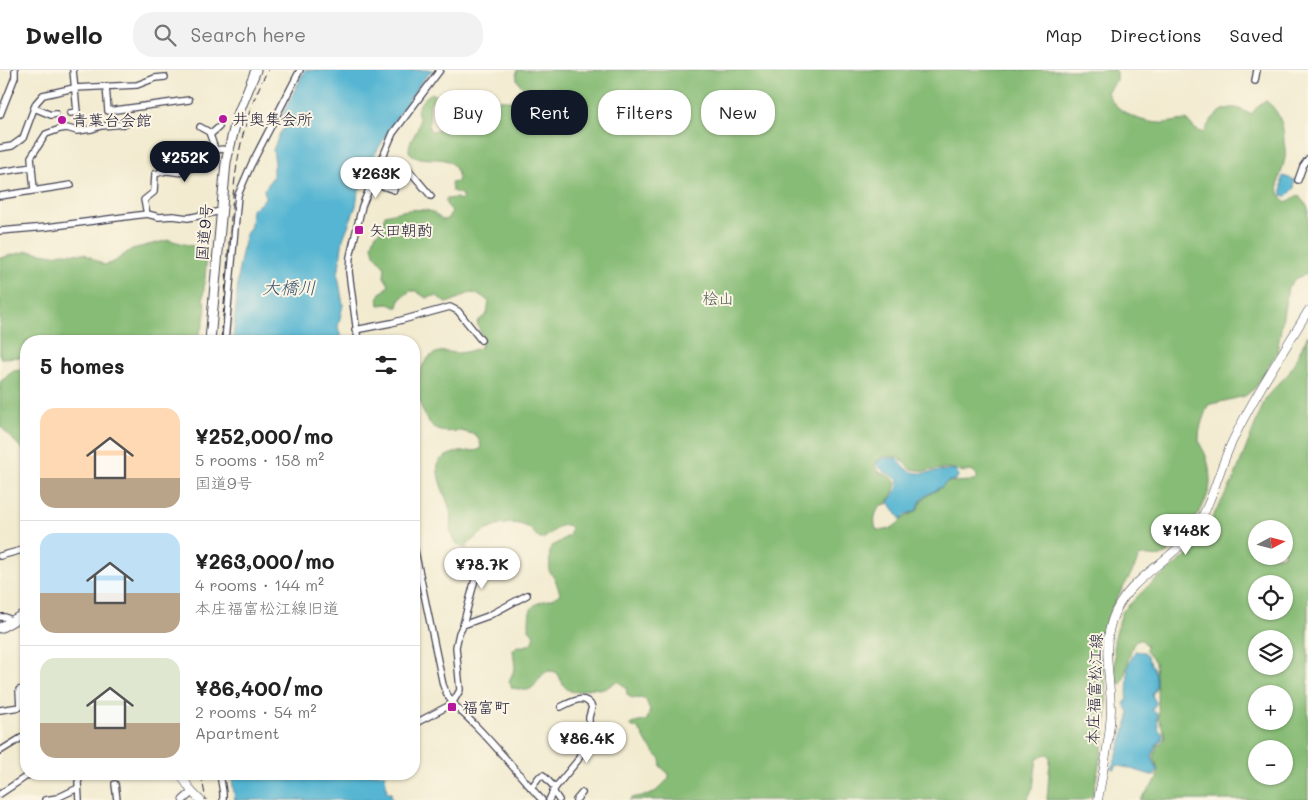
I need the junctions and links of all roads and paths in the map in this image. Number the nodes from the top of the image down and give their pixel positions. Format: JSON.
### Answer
{"nodes":[{"id":1,"x":15,"y":70,"type":"edge"},
{"id":2,"x":74,"y":70,"type":"edge"},
{"id":3,"x":256,"y":70,"type":"edge"},
{"id":4,"x":300,"y":70,"type":"edge"},
{"id":5,"x":440,"y":70,"type":"edge"},
{"id":6,"x":1257,"y":70,"type":"edge"},
{"id":7,"x":166,"y":77,"type":"dead end"},
{"id":8,"x":1255,"y":81,"type":"dead end"},
{"id":9,"x":106,"y":86,"type":"junction"},
{"id":10,"x":74,"y":88,"type":"junction"},
{"id":11,"x":189,"y":100,"type":"dead end"},
{"id":12,"x":34,"y":108,"type":"junction"},
{"id":13,"x":77,"y":112,"type":"dead end"},
{"id":14,"x":56,"y":114,"type":"dead end"},
{"id":15,"x":0,"y":115,"type":"edge"},
{"id":16,"x":126,"y":124,"type":"dead end"},
{"id":17,"x":200,"y":127,"type":"dead end"},
{"id":18,"x":219,"y":127,"type":"dead end"},
{"id":19,"x":210,"y":134,"type":"junction"},
{"id":20,"x":0,"y":148,"type":"edge"},
{"id":21,"x":215,"y":149,"type":"junction"},
{"id":22,"x":228,"y":150,"type":"junction"},
{"id":23,"x":381,"y":159,"type":"junction"},
{"id":24,"x":1308,"y":160,"type":"edge"},
{"id":25,"x":32,"y":167,"type":"junction"},
{"id":26,"x":0,"y":172,"type":"edge"},
{"id":27,"x":1298,"y":180,"type":"dead end"},
{"id":28,"x":371,"y":182,"type":"junction"},
{"id":29,"x":70,"y":185,"type":"dead end"},
{"id":30,"x":34,"y":190,"type":"junction"},
{"id":31,"x":394,"y":190,"type":"dead end"},
{"id":32,"x":0,"y":196,"type":"edge"},
{"id":33,"x":431,"y":196,"type":"dead end"},
{"id":34,"x":221,"y":211,"type":"junction"},
{"id":35,"x":147,"y":214,"type":"junction"},
{"id":36,"x":0,"y":231,"type":"edge"},
{"id":37,"x":1308,"y":311,"type":"edge"},
{"id":38,"x":355,"y":330,"type":"junction"},
{"id":39,"x":211,"y":335,"type":"edge"},
{"id":40,"x":226,"y":335,"type":"edge"},
{"id":41,"x":356,"y":335,"type":"edge"},
{"id":42,"x":481,"y":340,"type":"dead end"},
{"id":43,"x":20,"y":551,"type":"edge"},
{"id":44,"x":0,"y":556,"type":"edge"},
{"id":45,"x":476,"y":560,"type":"dead end"},
{"id":46,"x":420,"y":575,"type":"edge"},
{"id":47,"x":527,"y":595,"type":"dead end"},
{"id":48,"x":20,"y":616,"type":"edge"},
{"id":49,"x":0,"y":617,"type":"edge"},
{"id":50,"x":12,"y":621,"type":"junction"},
{"id":51,"x":463,"y":625,"type":"junction"},
{"id":52,"x":0,"y":628,"type":"edge"},
{"id":53,"x":20,"y":690,"type":"edge"},
{"id":54,"x":452,"y":704,"type":"junction"},
{"id":55,"x":20,"y":706,"type":"edge"},
{"id":56,"x":20,"y":706,"type":"edge"},
{"id":57,"x":561,"y":707,"type":"dead end"},
{"id":58,"x":0,"y":710,"type":"edge"},
{"id":59,"x":420,"y":721,"type":"edge"},
{"id":60,"x":20,"y":739,"type":"edge"},
{"id":61,"x":0,"y":751,"type":"edge"},
{"id":62,"x":21,"y":780,"type":"edge"},
{"id":63,"x":79,"y":780,"type":"edge"},
{"id":64,"x":184,"y":780,"type":"edge"},
{"id":65,"x":221,"y":780,"type":"edge"},
{"id":66,"x":115,"y":784,"type":"dead end"},
{"id":67,"x":78,"y":788,"type":"junction"},
{"id":68,"x":531,"y":788,"type":"junction"},
{"id":69,"x":554,"y":790,"type":"junction"},
{"id":70,"x":0,"y":794,"type":"edge"},
{"id":71,"x":582,"y":794,"type":"dead end"},
{"id":72,"x":196,"y":796,"type":"edge"},
{"id":73,"x":45,"y":800,"type":"edge"},
{"id":74,"x":79,"y":800,"type":"edge"},
{"id":75,"x":117,"y":800,"type":"edge"},
{"id":76,"x":183,"y":800,"type":"edge"},
{"id":77,"x":222,"y":800,"type":"edge"},
{"id":78,"x":542,"y":800,"type":"edge"},
{"id":79,"x":549,"y":800,"type":"edge"},
{"id":80,"x":559,"y":800,"type":"edge"},
{"id":81,"x":576,"y":800,"type":"edge"},
{"id":82,"x":1098,"y":800,"type":"edge"}],
"edges":[{"from":1,"to":15,"type":"street"},
{"from":2,"to":10,"type":"street"},
{"from":3,"to":22,"type":"highway","name":"国道9号"},
{"from":4,"to":40,"type":"street"},
{"from":5,"to":23,"type":"street"},
{"from":6,"to":8,"type":"street"},
{"from":7,"to":9,"type":"street"},
{"from":9,"to":10,"type":"street"},
{"from":9,"to":11,"type":"street"},
{"from":10,"to":12,"type":"street"},
{"from":10,"to":13,"type":"street"},
{"from":12,"to":14,"type":"street"},
{"from":12,"to":20,"type":"street"},
{"from":16,"to":25,"type":"street"},
{"from":17,"to":19,"type":"street"},
{"from":18,"to":19,"type":"street"},
{"from":19,"to":21,"type":"street"},
{"from":21,"to":22,"type":"street"},
{"from":21,"to":35,"type":"street"},
{"from":22,"to":34,"type":"highway","name":"国道9号"},
{"from":23,"to":28,"type":"street"},
{"from":23,"to":33,"type":"street"},
{"from":24,"to":27,"type":"street"},
{"from":25,"to":26,"type":"street"},
{"from":25,"to":30,"type":"street"},
{"from":28,"to":31,"type":"street"},
{"from":28,"to":38,"type":"street"},
{"from":29,"to":30,"type":"street"},
{"from":30,"to":32,"type":"street"},
{"from":34,"to":35,"type":"street"},
{"from":34,"to":39,"type":"highway","name":"国道9号"},
{"from":35,"to":36,"type":"street"},
{"from":37,"to":82,"type":"main road","name":"本庄福富松江線"},
{"from":38,"to":41,"type":"street"},
{"from":38,"to":42,"type":"street"},
{"from":43,"to":44,"type":"street"},
{"from":45,"to":51,"type":"street"},
{"from":46,"to":54,"type":"street"},
{"from":47,"to":51,"type":"street"},
{"from":48,"to":50,"type":"highway"},
{"from":49,"to":50,"type":"street"},
{"from":50,"to":52,"type":"highway"},
{"from":51,"to":54,"type":"street"},
{"from":53,"to":56,"type":"street"},
{"from":54,"to":59,"type":"street"},
{"from":54,"to":68,"type":"street"},
{"from":55,"to":58,"type":"street"},
{"from":57,"to":69,"type":"street"},
{"from":60,"to":61,"type":"street"},
{"from":62,"to":70,"type":"street"},
{"from":63,"to":67,"type":"street"},
{"from":64,"to":72,"type":"main road"},
{"from":65,"to":77,"type":"street"},
{"from":66,"to":75,"type":"street"},
{"from":67,"to":73,"type":"street"},
{"from":67,"to":74,"type":"street"},
{"from":68,"to":69,"type":"street"},
{"from":68,"to":78,"type":"street"},
{"from":69,"to":79,"type":"street"},
{"from":69,"to":80,"type":"street"},
{"from":71,"to":81,"type":"street"},
{"from":72,"to":76,"type":"street"}]}
